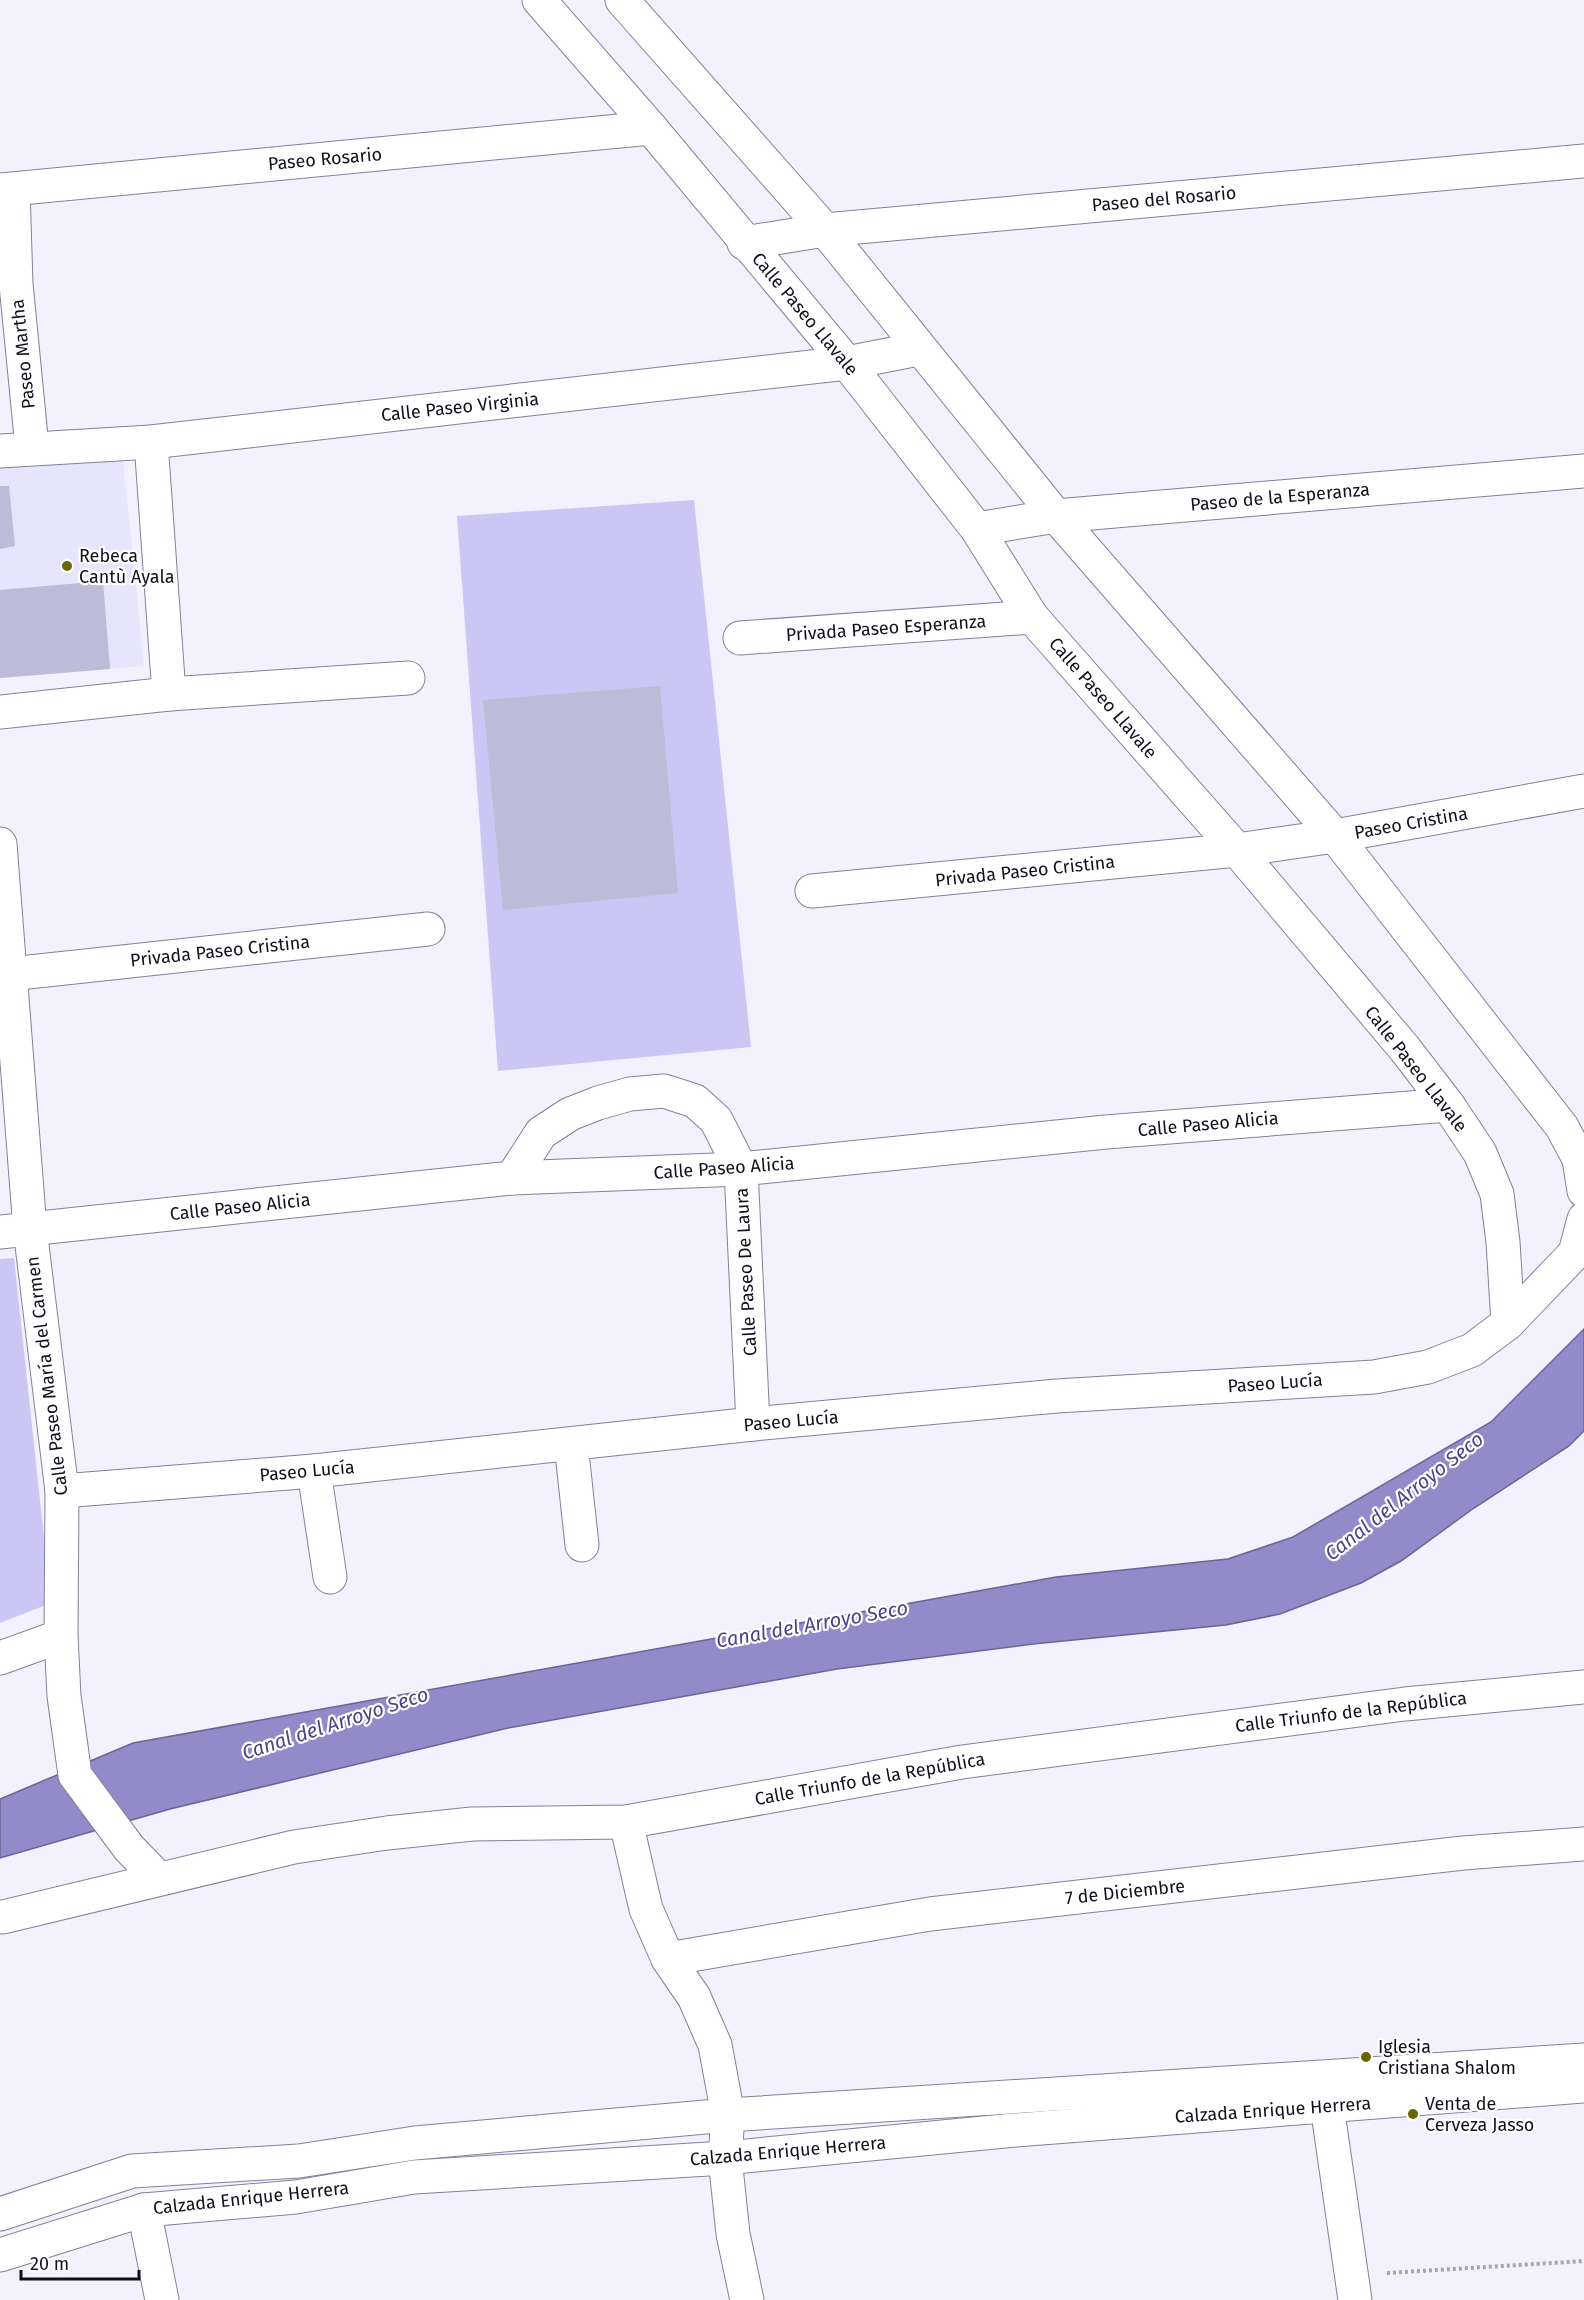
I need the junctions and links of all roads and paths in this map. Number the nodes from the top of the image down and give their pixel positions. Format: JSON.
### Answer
{"nodes":[{"id":1,"x":539,"y":0,"type":"edge"},
{"id":2,"x":622,"y":0,"type":"edge"},
{"id":3,"x":651,"y":128,"type":"junction"},
{"id":4,"x":1584,"y":161,"type":"edge"},
{"id":5,"x":6,"y":190,"type":"edge"},
{"id":6,"x":825,"y":230,"type":"junction"},
{"id":7,"x":744,"y":243,"type":"junction"},
{"id":8,"x":918,"y":349,"type":"junction"},
{"id":9,"x":847,"y":363,"type":"junction"},
{"id":10,"x":151,"y":442,"type":"junction"},
{"id":11,"x":32,"y":447,"type":"junction"},
{"id":12,"x":0,"y":451,"type":"edge"},
{"id":13,"x":1584,"y":471,"type":"edge"},
{"id":14,"x":1056,"y":516,"type":"junction"},
{"id":15,"x":977,"y":529,"type":"junction"},
{"id":16,"x":1032,"y":617,"type":"junction"},
{"id":17,"x":740,"y":638,"type":"dead end"},
{"id":18,"x":408,"y":678,"type":"dead end"},
{"id":19,"x":169,"y":694,"type":"junction"},
{"id":20,"x":0,"y":712,"type":"edge"},
{"id":21,"x":1584,"y":791,"type":"edge"},
{"id":22,"x":1335,"y":836,"type":"junction"},
{"id":23,"x":0,"y":844,"type":"edge"},
{"id":24,"x":1237,"y":850,"type":"junction"},
{"id":25,"x":812,"y":891,"type":"dead end"},
{"id":26,"x":428,"y":928,"type":"dead end"},
{"id":27,"x":5,"y":974,"type":"edge"},
{"id":28,"x":1448,"y":1105,"type":"junction"},
{"id":29,"x":1573,"y":1124,"type":"edge"},
{"id":30,"x":741,"y":1169,"type":"junction"},
{"id":31,"x":512,"y":1178,"type":"junction"},
{"id":32,"x":1584,"y":1191,"type":"edge"},
{"id":33,"x":1584,"y":1219,"type":"edge"},
{"id":34,"x":15,"y":1230,"type":"edge"},
{"id":35,"x":1508,"y":1323,"type":"junction"},
{"id":36,"x":753,"y":1424,"type":"junction"},
{"id":37,"x":571,"y":1444,"type":"junction"},
{"id":38,"x":314,"y":1471,"type":"junction"},
{"id":39,"x":62,"y":1491,"type":"junction"},
{"id":40,"x":582,"y":1545,"type":"dead end"},
{"id":41,"x":330,"y":1577,"type":"dead end"},
{"id":42,"x":61,"y":1636,"type":"junction"},
{"id":43,"x":0,"y":1658,"type":"edge"},
{"id":44,"x":1584,"y":1687,"type":"edge"},
{"id":45,"x":626,"y":1822,"type":"junction"},
{"id":46,"x":1584,"y":1844,"type":"edge"},
{"id":47,"x":159,"y":1879,"type":"junction"},
{"id":48,"x":3,"y":1917,"type":"dead end"},
{"id":49,"x":668,"y":1959,"type":"junction"},
{"id":50,"x":1584,"y":2060,"type":"edge"},
{"id":51,"x":1584,"y":2086,"type":"edge"},
{"id":52,"x":1325,"y":2091,"type":"junction"},
{"id":53,"x":728,"y":2115,"type":"junction"},
{"id":54,"x":725,"y":2158,"type":"junction"},
{"id":55,"x":144,"y":2210,"type":"junction"},
{"id":56,"x":0,"y":2214,"type":"edge"},
{"id":57,"x":0,"y":2255,"type":"edge"},
{"id":58,"x":1584,"y":2261,"type":"edge"},
{"id":59,"x":1353,"y":2288,"type":"edge"},
{"id":60,"x":162,"y":2300,"type":"edge"},
{"id":61,"x":747,"y":2300,"type":"edge"}],
"edges":[{"from":1,"to":3,"type":"street","name":"Calle Paseo Llavale"},
{"from":2,"to":6,"type":"street"},
{"from":3,"to":5,"type":"street","name":"Paseo Rosario"},
{"from":3,"to":7,"type":"street","name":"Calle Paseo Llavale"},
{"from":4,"to":6,"type":"street","name":"Paseo del Rosario"},
{"from":5,"to":11,"type":"street","name":"Paseo Martha"},
{"from":6,"to":7,"type":"street","name":"Paseo del Rosario"},
{"from":6,"to":8,"type":"street"},
{"from":7,"to":9,"type":"street","name":"Calle Paseo Llavale"},
{"from":8,"to":9,"type":"street","name":"Calle Paseo Virginia"},
{"from":8,"to":14,"type":"street"},
{"from":9,"to":10,"type":"street","name":"Calle Paseo Virginia"},
{"from":9,"to":15,"type":"street","name":"Calle Paseo Llavale"},
{"from":10,"to":11,"type":"street","name":"Calle Paseo Virginia"},
{"from":10,"to":19,"type":"street"},
{"from":11,"to":12,"type":"street","name":"Calle Paseo Virginia"},
{"from":13,"to":14,"type":"street","name":"Paseo de la Esperanza"},
{"from":14,"to":15,"type":"street","name":"Paseo de la Esperanza"},
{"from":14,"to":22,"type":"street"},
{"from":15,"to":16,"type":"street","name":"Calle Paseo Llavale"},
{"from":16,"to":17,"type":"street","name":"Privada Paseo Esperanza"},
{"from":16,"to":24,"type":"street","name":"Calle Paseo Llavale"},
{"from":18,"to":19,"type":"street"},
{"from":19,"to":20,"type":"street"},
{"from":21,"to":22,"type":"street","name":"Paseo Cristina"},
{"from":22,"to":24,"type":"street","name":"Paseo Cristina"},
{"from":22,"to":29,"type":"street"},
{"from":23,"to":27,"type":"street","name":"Calle Paseo María del Carmen"},
{"from":24,"to":25,"type":"street","name":"Privada Paseo Cristina"},
{"from":24,"to":28,"type":"street","name":"Calle Paseo Llavale"},
{"from":26,"to":27,"type":"street","name":"Privada Paseo Cristina"},
{"from":27,"to":34,"type":"street","name":"Calle Paseo María del Carmen"},
{"from":28,"to":30,"type":"street","name":"Calle Paseo Alicia"},
{"from":28,"to":35,"type":"street","name":"Calle Paseo Llavale"},
{"from":29,"to":32,"type":"street"},
{"from":30,"to":31,"type":"street","name":"Calle Paseo Alicia"},
{"from":30,"to":31,"type":"street","name":"Calle Paseo De Laura"},
{"from":30,"to":36,"type":"street","name":"Calle Paseo De Laura"},
{"from":31,"to":34,"type":"street","name":"Calle Paseo Alicia"},
{"from":33,"to":35,"type":"street"},
{"from":34,"to":39,"type":"street","name":"Calle Paseo María del Carmen"},
{"from":35,"to":36,"type":"street","name":"Paseo Lucía"},
{"from":36,"to":37,"type":"street","name":"Paseo Lucía"},
{"from":37,"to":38,"type":"street","name":"Paseo Lucía"},
{"from":37,"to":40,"type":"street"},
{"from":38,"to":39,"type":"street","name":"Paseo Lucía"},
{"from":38,"to":41,"type":"street"},
{"from":39,"to":42,"type":"street","name":"Calle Paseo María del Carmen"},
{"from":42,"to":43,"type":"street"},
{"from":42,"to":47,"type":"street","name":"Calle Paseo María del Carmen"},
{"from":44,"to":45,"type":"street","name":"Calle Triunfo de la República"},
{"from":45,"to":47,"type":"street","name":"Calle Triunfo de la República"},
{"from":45,"to":49,"type":"street"},
{"from":46,"to":49,"type":"street","name":"7 de Diciembre"},
{"from":47,"to":48,"type":"street","name":"Calle Triunfo de la República"},
{"from":49,"to":53,"type":"street"},
{"from":50,"to":52,"type":"street","name":"Calzada Enrique Herrera"},
{"from":51,"to":52,"type":"street","name":"Calzada Enrique Herrera"},
{"from":52,"to":53,"type":"street","name":"Calzada Enrique Herrera"},
{"from":52,"to":54,"type":"street","name":"Calzada Enrique Herrera"},
{"from":52,"to":59,"type":"street"},
{"from":53,"to":54,"type":"street"},
{"from":53,"to":56,"type":"street","name":"Calzada Enrique Herrera"},
{"from":54,"to":55,"type":"street","name":"Calzada Enrique Herrera"},
{"from":54,"to":61,"type":"street"},
{"from":55,"to":57,"type":"street","name":"Calzada Enrique Herrera"},
{"from":55,"to":60,"type":"street"},
{"from":58,"to":59,"type":"path"}]}
